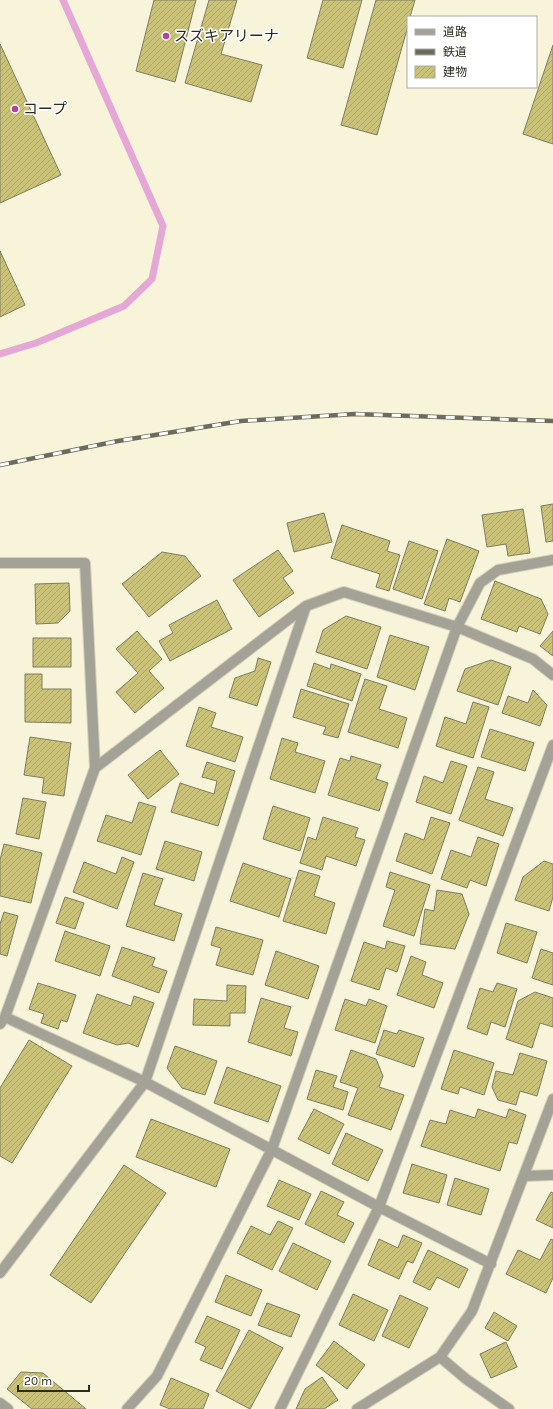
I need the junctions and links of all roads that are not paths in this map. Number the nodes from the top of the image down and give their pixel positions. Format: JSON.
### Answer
{"nodes":[{"id":1,"x":553,"y":560,"type":"edge"},
{"id":2,"x":0,"y":563,"type":"edge"},
{"id":3,"x":306,"y":606,"type":"junction"},
{"id":4,"x":457,"y":627,"type":"junction"},
{"id":5,"x":553,"y":675,"type":"edge"},
{"id":6,"x":553,"y":745,"type":"edge"},
{"id":7,"x":95,"y":768,"type":"junction"},
{"id":8,"x":3,"y":1021,"type":"edge"},
{"id":9,"x":145,"y":1082,"type":"junction"},
{"id":10,"x":553,"y":1098,"type":"edge"},
{"id":11,"x":272,"y":1149,"type":"junction"},
{"id":12,"x":553,"y":1175,"type":"edge"},
{"id":13,"x":525,"y":1176,"type":"junction"},
{"id":14,"x":379,"y":1207,"type":"junction"},
{"id":15,"x":491,"y":1264,"type":"junction"},
{"id":16,"x":0,"y":1273,"type":"edge"},
{"id":17,"x":440,"y":1357,"type":"junction"},
{"id":18,"x":0,"y":1403,"type":"edge"},
{"id":19,"x":8,"y":1409,"type":"edge"},
{"id":20,"x":127,"y":1409,"type":"edge"},
{"id":21,"x":280,"y":1409,"type":"edge"},
{"id":22,"x":358,"y":1409,"type":"edge"},
{"id":23,"x":509,"y":1409,"type":"edge"}],
"edges":[{"from":1,"to":4,"type":"street"},
{"from":2,"to":7,"type":"street"},
{"from":3,"to":4,"type":"street"},
{"from":3,"to":7,"type":"street"},
{"from":3,"to":9,"type":"street"},
{"from":4,"to":5,"type":"street"},
{"from":4,"to":11,"type":"street"},
{"from":6,"to":14,"type":"street"},
{"from":7,"to":8,"type":"street"},
{"from":8,"to":9,"type":"street"},
{"from":9,"to":11,"type":"street"},
{"from":9,"to":16,"type":"street"},
{"from":10,"to":13,"type":"street"},
{"from":11,"to":14,"type":"street"},
{"from":11,"to":20,"type":"street"},
{"from":12,"to":13,"type":"street"},
{"from":13,"to":15,"type":"street"},
{"from":14,"to":15,"type":"street"},
{"from":14,"to":21,"type":"street"},
{"from":15,"to":17,"type":"street"},
{"from":17,"to":22,"type":"street"},
{"from":17,"to":23,"type":"street"},
{"from":18,"to":19,"type":"street"}]}
